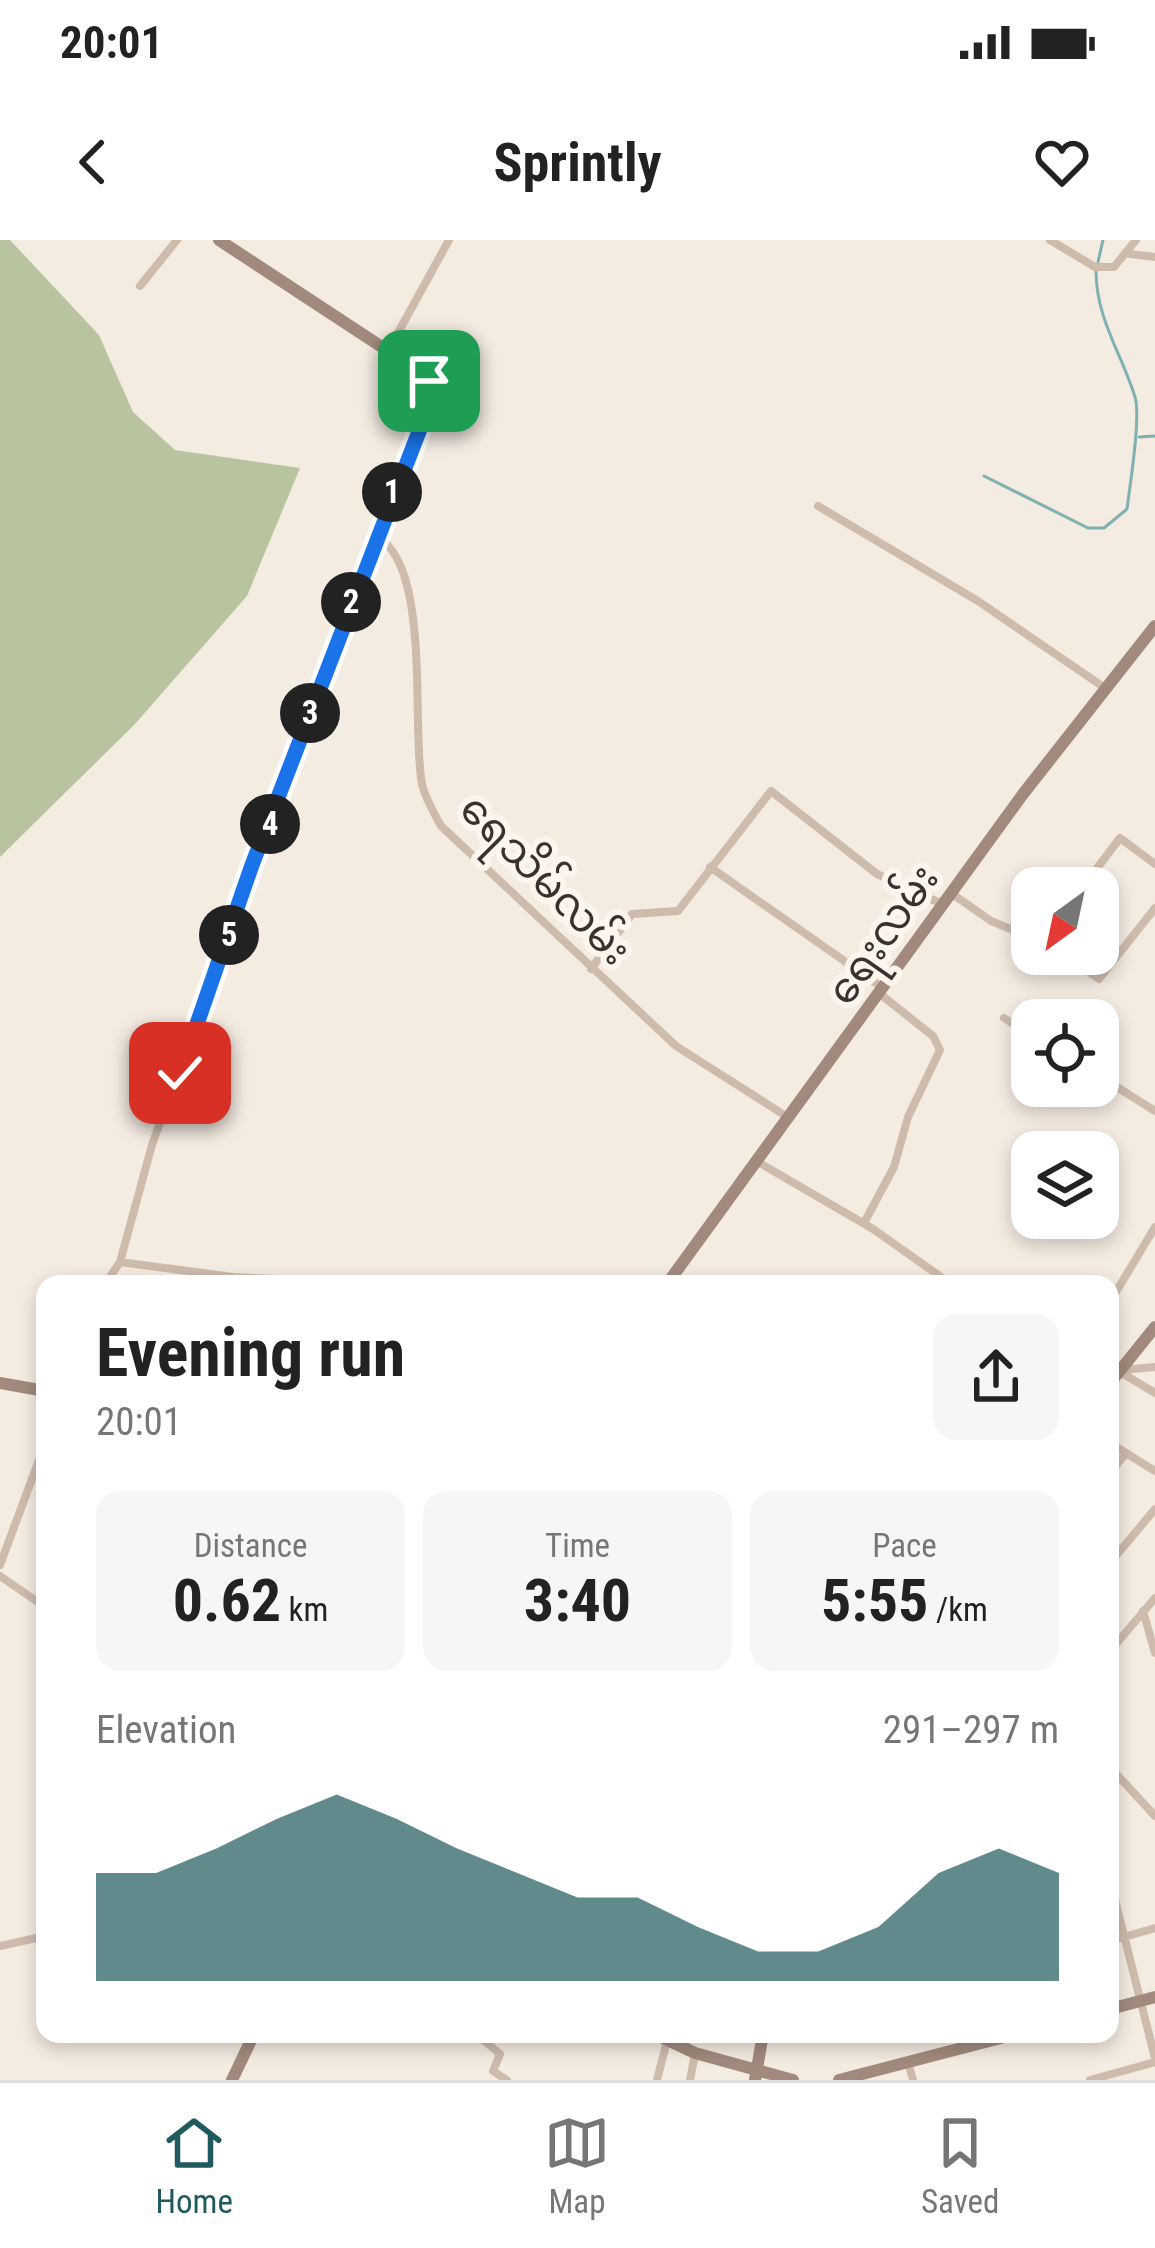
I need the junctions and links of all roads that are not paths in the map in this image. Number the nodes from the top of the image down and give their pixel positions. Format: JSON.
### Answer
{"nodes":[{"id":1,"x":177,"y":240,"type":"edge"},
{"id":2,"x":219,"y":240,"type":"edge"},
{"id":3,"x":449,"y":240,"type":"edge"},
{"id":4,"x":1050,"y":240,"type":"edge"},
{"id":5,"x":1136,"y":240,"type":"edge"},
{"id":6,"x":1130,"y":254,"type":"junction"},
{"id":7,"x":1155,"y":257,"type":"edge"},
{"id":8,"x":140,"y":286,"type":"dead end"},
{"id":9,"x":388,"y":351,"type":"junction"},
{"id":10,"x":818,"y":506,"type":"dead end"},
{"id":11,"x":376,"y":536,"type":"junction"},
{"id":12,"x":1155,"y":626,"type":"edge"},
{"id":13,"x":1106,"y":689,"type":"junction"},
{"id":14,"x":1155,"y":864,"type":"edge"},
{"id":15,"x":710,"y":867,"type":"junction"},
{"id":16,"x":1098,"y":867,"type":"edge"},
{"id":17,"x":947,"y":899,"type":"junction"},
{"id":18,"x":1155,"y":908,"type":"edge"},
{"id":19,"x":1011,"y":929,"type":"edge"},
{"id":20,"x":1119,"y":954,"type":"edge"},
{"id":21,"x":591,"y":969,"type":"junction"},
{"id":22,"x":882,"y":992,"type":"junction"},
{"id":23,"x":1004,"y":1018,"type":"dead end"},
{"id":24,"x":1011,"y":1022,"type":"edge"},
{"id":25,"x":1119,"y":1088,"type":"edge"},
{"id":26,"x":1155,"y":1111,"type":"edge"},
{"id":27,"x":790,"y":1118,"type":"junction"},
{"id":28,"x":758,"y":1162,"type":"junction"},
{"id":29,"x":863,"y":1223,"type":"junction"},
{"id":30,"x":1154,"y":1230,"type":"edge"},
{"id":31,"x":121,"y":1262,"type":"junction"},
{"id":32,"x":112,"y":1275,"type":"edge"},
{"id":33,"x":218,"y":1275,"type":"edge"},
{"id":34,"x":674,"y":1275,"type":"edge"},
{"id":35,"x":938,"y":1275,"type":"edge"},
{"id":36,"x":1119,"y":1287,"type":"edge"},
{"id":37,"x":1155,"y":1327,"type":"edge"},
{"id":38,"x":1155,"y":1366,"type":"edge"},
{"id":39,"x":1119,"y":1370,"type":"edge"},
{"id":40,"x":1119,"y":1374,"type":"edge"},
{"id":41,"x":1119,"y":1377,"type":"edge"},
{"id":42,"x":0,"y":1383,"type":"edge"},
{"id":43,"x":36,"y":1389,"type":"edge"},
{"id":44,"x":1155,"y":1393,"type":"edge"},
{"id":45,"x":1119,"y":1449,"type":"edge"},
{"id":46,"x":1126,"y":1453,"type":"junction"},
{"id":47,"x":1119,"y":1462,"type":"edge"},
{"id":48,"x":36,"y":1468,"type":"edge"},
{"id":49,"x":1155,"y":1471,"type":"edge"},
{"id":50,"x":1155,"y":1509,"type":"edge"},
{"id":51,"x":1119,"y":1552,"type":"edge"},
{"id":52,"x":0,"y":1565,"type":"edge"},
{"id":53,"x":0,"y":1576,"type":"edge"},
{"id":54,"x":1155,"y":1598,"type":"edge"},
{"id":55,"x":36,"y":1601,"type":"edge"},
{"id":56,"x":1143,"y":1611,"type":"junction"},
{"id":57,"x":1119,"y":1640,"type":"edge"},
{"id":58,"x":1155,"y":1653,"type":"edge"},
{"id":59,"x":1119,"y":1778,"type":"edge"},
{"id":60,"x":1155,"y":1816,"type":"edge"},
{"id":61,"x":1119,"y":1915,"type":"edge"},
{"id":62,"x":1155,"y":1928,"type":"edge"},
{"id":63,"x":36,"y":1938,"type":"edge"},
{"id":64,"x":1125,"y":1938,"type":"junction"},
{"id":65,"x":1119,"y":1939,"type":"edge"},
{"id":66,"x":0,"y":1946,"type":"edge"},
{"id":67,"x":1150,"y":1998,"type":"edge"},
{"id":68,"x":1119,"y":2007,"type":"edge"},
{"id":69,"x":1152,"y":2025,"type":"edge"},
{"id":70,"x":250,"y":2043,"type":"edge"},
{"id":71,"x":487,"y":2043,"type":"edge"},
{"id":72,"x":661,"y":2043,"type":"edge"},
{"id":73,"x":672,"y":2043,"type":"edge"},
{"id":74,"x":761,"y":2043,"type":"edge"},
{"id":75,"x":981,"y":2043,"type":"edge"},
{"id":76,"x":695,"y":2053,"type":"junction"},
{"id":77,"x":1155,"y":2060,"type":"edge"},
{"id":78,"x":908,"y":2062,"type":"junction"},
{"id":79,"x":756,"y":2075,"type":"edge"},
{"id":80,"x":232,"y":2080,"type":"edge"},
{"id":81,"x":507,"y":2080,"type":"edge"},
{"id":82,"x":657,"y":2080,"type":"edge"},
{"id":83,"x":690,"y":2080,"type":"edge"},
{"id":84,"x":793,"y":2080,"type":"edge"},
{"id":85,"x":839,"y":2080,"type":"edge"},
{"id":86,"x":913,"y":2080,"type":"edge"},
{"id":87,"x":1090,"y":2080,"type":"edge"}],
"edges":[{"from":1,"to":8,"type":"street"},
{"from":2,"to":9,"type":"street"},
{"from":3,"to":9,"type":"street"},
{"from":4,"to":6,"type":"street"},
{"from":5,"to":6,"type":"street"},
{"from":6,"to":7,"type":"street"},
{"from":9,"to":11,"type":"street"},
{"from":10,"to":13,"type":"street"},
{"from":11,"to":21,"type":"street","name":"ရေသိမ်လမ်း"},
{"from":11,"to":31,"type":"street"},
{"from":12,"to":13,"type":"street","name":"ရေးလမ်း"},
{"from":13,"to":17,"type":"street","name":"ရေးလမ်း"},
{"from":14,"to":16,"type":"street"},
{"from":15,"to":17,"type":"street"},
{"from":15,"to":21,"type":"street"},
{"from":15,"to":22,"type":"street"},
{"from":17,"to":19,"type":"street"},
{"from":17,"to":22,"type":"street","name":"ရေးလမ်း"},
{"from":18,"to":20,"type":"street"},
{"from":21,"to":27,"type":"street","name":"ရေသိမ်လမ်း"},
{"from":22,"to":27,"type":"street","name":"ရေးလမ်း"},
{"from":22,"to":29,"type":"street"},
{"from":23,"to":24,"type":"street"},
{"from":25,"to":26,"type":"street"},
{"from":27,"to":28,"type":"street","name":"ရေးလမ်း"},
{"from":28,"to":29,"type":"street"},
{"from":28,"to":34,"type":"street","name":"ရေးလမ်း"},
{"from":29,"to":35,"type":"street"},
{"from":30,"to":36,"type":"street"},
{"from":31,"to":32,"type":"street"},
{"from":31,"to":33,"type":"street"},
{"from":37,"to":39,"type":"street"},
{"from":38,"to":40,"type":"street"},
{"from":41,"to":44,"type":"street"},
{"from":42,"to":43,"type":"street"},
{"from":45,"to":46,"type":"street"},
{"from":46,"to":47,"type":"street"},
{"from":46,"to":49,"type":"street"},
{"from":48,"to":52,"type":"street"},
{"from":50,"to":51,"type":"street"},
{"from":53,"to":55,"type":"street"},
{"from":54,"to":56,"type":"street"},
{"from":56,"to":57,"type":"street"},
{"from":56,"to":58,"type":"street"},
{"from":59,"to":60,"type":"street"},
{"from":61,"to":64,"type":"street"},
{"from":62,"to":64,"type":"street"},
{"from":63,"to":66,"type":"street"},
{"from":64,"to":65,"type":"street"},
{"from":64,"to":67,"type":"street"},
{"from":67,"to":68,"type":"street"},
{"from":67,"to":69,"type":"street"},
{"from":69,"to":77,"type":"street"},
{"from":70,"to":80,"type":"street"},
{"from":71,"to":81,"type":"street"},
{"from":72,"to":82,"type":"street"},
{"from":73,"to":76,"type":"street"},
{"from":74,"to":79,"type":"street"},
{"from":75,"to":78,"type":"street"},
{"from":76,"to":79,"type":"street"},
{"from":76,"to":83,"type":"street"},
{"from":77,"to":87,"type":"street"},
{"from":78,"to":85,"type":"street"},
{"from":78,"to":86,"type":"street"},
{"from":79,"to":84,"type":"street"}]}
